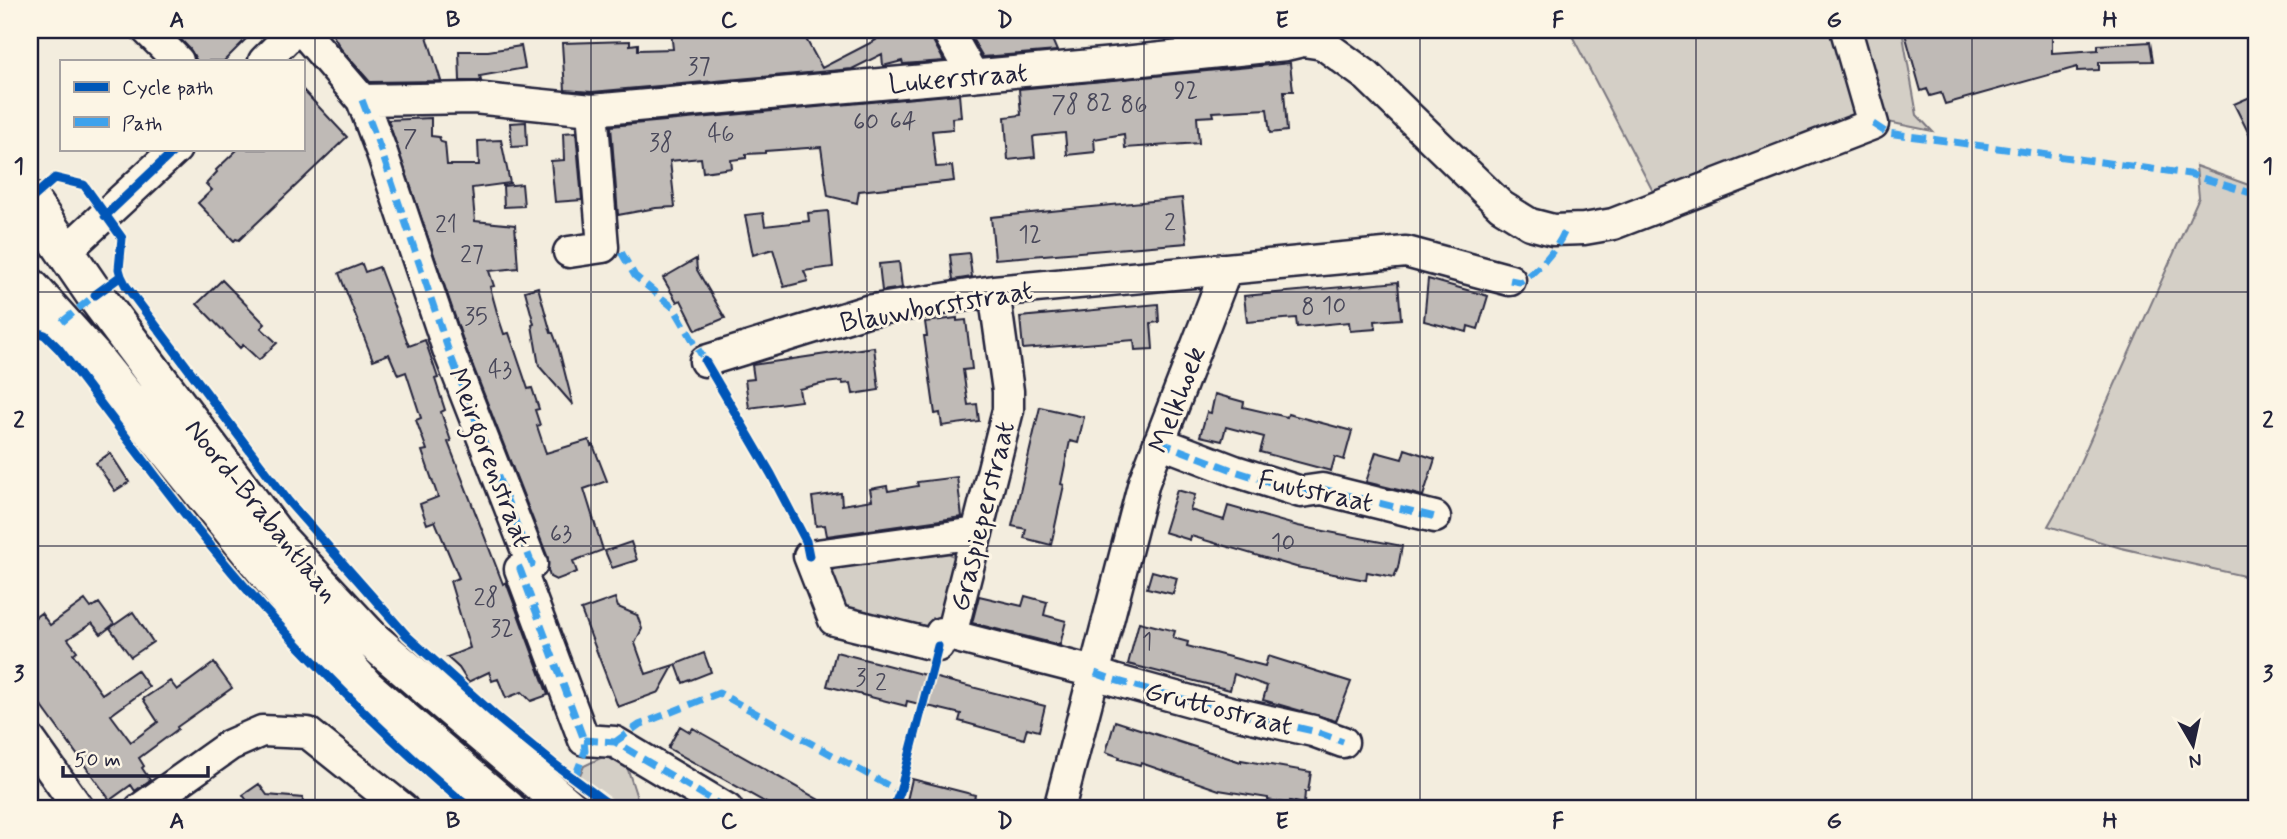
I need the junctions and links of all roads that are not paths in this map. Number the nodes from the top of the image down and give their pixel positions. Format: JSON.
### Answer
{"nodes":[{"id":1,"x":147,"y":30,"type":"edge"},
{"id":2,"x":295,"y":30,"type":"edge"},
{"id":3,"x":302,"y":30,"type":"edge"},
{"id":4,"x":947,"y":30,"type":"edge"},
{"id":5,"x":1846,"y":30,"type":"edge"},
{"id":6,"x":1248,"y":39,"type":"edge"},
{"id":7,"x":177,"y":60,"type":"edge"},
{"id":8,"x":265,"y":60,"type":"edge"},
{"id":9,"x":973,"y":76,"type":"junction"},
{"id":10,"x":362,"y":100,"type":"junction"},
{"id":11,"x":592,"y":110,"type":"junction"},
{"id":12,"x":175,"y":150,"type":"edge"},
{"id":13,"x":30,"y":200,"type":"edge"},
{"id":14,"x":65,"y":252,"type":"junction"},
{"id":15,"x":569,"y":252,"type":"dead end"},
{"id":16,"x":1226,"y":270,"type":"junction"},
{"id":17,"x":30,"y":277,"type":"edge"},
{"id":18,"x":1510,"y":280,"type":"dead end"},
{"id":19,"x":30,"y":287,"type":"edge"},
{"id":20,"x":994,"y":292,"type":"junction"},
{"id":21,"x":705,"y":361,"type":"dead end"},
{"id":22,"x":1159,"y":442,"type":"junction"},
{"id":23,"x":1436,"y":517,"type":"dead end"},
{"id":24,"x":977,"y":533,"type":"junction"},
{"id":25,"x":951,"y":635,"type":"junction"},
{"id":26,"x":1095,"y":673,"type":"junction"},
{"id":27,"x":30,"y":740,"type":"edge"},
{"id":28,"x":1343,"y":742,"type":"dead end"},
{"id":29,"x":79,"y":809,"type":"edge"},
{"id":30,"x":140,"y":809,"type":"edge"},
{"id":31,"x":403,"y":809,"type":"edge"},
{"id":32,"x":507,"y":809,"type":"edge"},
{"id":33,"x":570,"y":809,"type":"edge"},
{"id":34,"x":727,"y":809,"type":"edge"},
{"id":35,"x":1059,"y":809,"type":"edge"}],
"edges":[{"from":1,"to":7,"type":"street"},
{"from":2,"to":8,"type":"street"},
{"from":3,"to":10,"type":"street","name":"Meirgorenstraat"},
{"from":4,"to":9,"type":"street"},
{"from":5,"to":6,"type":"street","name":"Lukerstraat"},
{"from":6,"to":9,"type":"street","name":"Lukerstraat"},
{"from":9,"to":11,"type":"street","name":"Lukerstraat"},
{"from":10,"to":11,"type":"street","name":"Lukerstraat"},
{"from":10,"to":34,"type":"street","name":"Meirgorenstraat"},
{"from":11,"to":15,"type":"street"},
{"from":12,"to":14,"type":"street"},
{"from":13,"to":14,"type":"main road","name":"Noord-Brabantlaan"},
{"from":14,"to":17,"type":"main road"},
{"from":14,"to":33,"type":"main road","name":"Noord-Brabantlaan"},
{"from":16,"to":18,"type":"street"},
{"from":16,"to":20,"type":"street","name":"Blauwborststraat"},
{"from":16,"to":22,"type":"street","name":"Melkhoek"},
{"from":19,"to":32,"type":"main road","name":"Noord-Brabantlaan"},
{"from":20,"to":21,"type":"street","name":"Blauwborststraat"},
{"from":20,"to":24,"type":"street","name":"Graspieperstraat"},
{"from":22,"to":23,"type":"street","name":"Fuutstraat"},
{"from":22,"to":26,"type":"street","name":"Melkhoek"},
{"from":24,"to":25,"type":"street","name":"Graspieperstraat"},
{"from":24,"to":25,"type":"street"},
{"from":25,"to":26,"type":"street","name":"Graspieperstraat"},
{"from":26,"to":28,"type":"street","name":"Gruttostraat"},
{"from":26,"to":35,"type":"street","name":"Melkhoek"},
{"from":27,"to":29,"type":"street"},
{"from":30,"to":31,"type":"street"}]}
